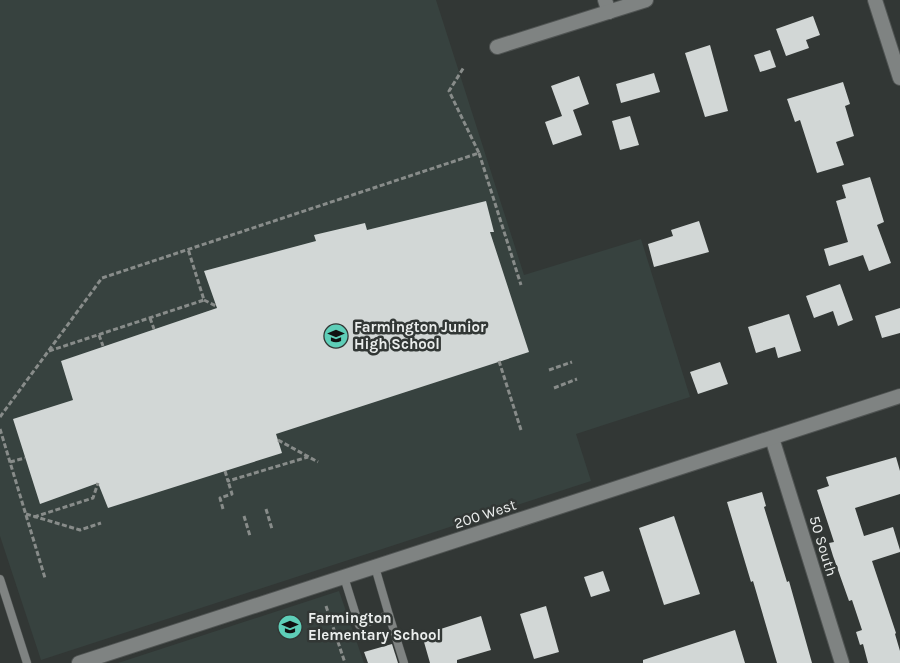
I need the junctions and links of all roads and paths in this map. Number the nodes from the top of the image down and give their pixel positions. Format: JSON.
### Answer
{"nodes":[{"id":1,"x":646,"y":0,"type":"edge"},
{"id":2,"x":875,"y":0,"type":"edge"},
{"id":3,"x":607,"y":6,"type":"edge"},
{"id":4,"x":496,"y":47,"type":"dead end"},
{"id":5,"x":464,"y":67,"type":"dead end"},
{"id":6,"x":900,"y":78,"type":"edge"},
{"id":7,"x":479,"y":153,"type":"junction"},
{"id":8,"x":188,"y":249,"type":"junction"},
{"id":9,"x":522,"y":285,"type":"dead end"},
{"id":10,"x":204,"y":300,"type":"junction"},
{"id":11,"x":216,"y":306,"type":"dead end"},
{"id":12,"x":150,"y":318,"type":"junction"},
{"id":13,"x":154,"y":329,"type":"dead end"},
{"id":14,"x":99,"y":334,"type":"junction"},
{"id":15,"x":103,"y":346,"type":"dead end"},
{"id":16,"x":48,"y":351,"type":"junction"},
{"id":17,"x":500,"y":361,"type":"dead end"},
{"id":18,"x":572,"y":362,"type":"dead end"},
{"id":19,"x":548,"y":370,"type":"dead end"},
{"id":20,"x":577,"y":380,"type":"dead end"},
{"id":21,"x":554,"y":388,"type":"dead end"},
{"id":22,"x":900,"y":396,"type":"edge"},
{"id":23,"x":0,"y":417,"type":"edge"},
{"id":24,"x":0,"y":429,"type":"edge"},
{"id":25,"x":521,"y":430,"type":"dead end"},
{"id":26,"x":772,"y":438,"type":"junction"},
{"id":27,"x":278,"y":440,"type":"dead end"},
{"id":28,"x":308,"y":457,"type":"junction"},
{"id":29,"x":25,"y":458,"type":"dead end"},
{"id":30,"x":10,"y":462,"type":"junction"},
{"id":31,"x":318,"y":462,"type":"dead end"},
{"id":32,"x":225,"y":471,"type":"dead end"},
{"id":33,"x":228,"y":481,"type":"junction"},
{"id":34,"x":98,"y":483,"type":"dead end"},
{"id":35,"x":223,"y":509,"type":"dead end"},
{"id":36,"x":266,"y":509,"type":"dead end"},
{"id":37,"x":26,"y":514,"type":"junction"},
{"id":38,"x":244,"y":516,"type":"dead end"},
{"id":39,"x":34,"y":517,"type":"junction"},
{"id":40,"x":101,"y":523,"type":"dead end"},
{"id":41,"x":272,"y":529,"type":"dead end"},
{"id":42,"x":250,"y":536,"type":"dead end"},
{"id":43,"x":375,"y":567,"type":"junction"},
{"id":44,"x":344,"y":577,"type":"junction"},
{"id":45,"x":45,"y":578,"type":"dead end"},
{"id":46,"x":0,"y":579,"type":"edge"},
{"id":47,"x":326,"y":606,"type":"dead end"},
{"id":48,"x":389,"y":615,"type":"junction"},
{"id":49,"x":27,"y":663,"type":"edge"},
{"id":50,"x":79,"y":663,"type":"edge"},
{"id":51,"x":345,"y":663,"type":"edge"},
{"id":52,"x":404,"y":663,"type":"edge"},
{"id":53,"x":842,"y":663,"type":"edge"}],
"edges":[{"from":1,"to":3,"type":"main road"},
{"from":2,"to":6,"type":"main road"},
{"from":3,"to":4,"type":"main road"},
{"from":5,"to":7,"type":"path"},
{"from":7,"to":8,"type":"path"},
{"from":7,"to":9,"type":"path"},
{"from":8,"to":10,"type":"path"},
{"from":8,"to":16,"type":"path"},
{"from":10,"to":11,"type":"path"},
{"from":10,"to":12,"type":"path"},
{"from":12,"to":13,"type":"path"},
{"from":12,"to":14,"type":"path"},
{"from":14,"to":15,"type":"path"},
{"from":14,"to":16,"type":"path"},
{"from":16,"to":23,"type":"path"},
{"from":17,"to":25,"type":"path"},
{"from":18,"to":19,"type":"path"},
{"from":20,"to":21,"type":"path"},
{"from":22,"to":26,"type":"main road","name":"200 West"},
{"from":24,"to":30,"type":"path"},
{"from":26,"to":43,"type":"main road","name":"200 West"},
{"from":26,"to":53,"type":"main road","name":"50 South"},
{"from":27,"to":28,"type":"path"},
{"from":28,"to":31,"type":"path"},
{"from":28,"to":33,"type":"path"},
{"from":29,"to":30,"type":"path"},
{"from":30,"to":37,"type":"path"},
{"from":32,"to":33,"type":"path"},
{"from":33,"to":35,"type":"path"},
{"from":34,"to":39,"type":"path"},
{"from":36,"to":41,"type":"path"},
{"from":37,"to":39,"type":"path"},
{"from":37,"to":45,"type":"path"},
{"from":38,"to":42,"type":"path"},
{"from":39,"to":40,"type":"path"},
{"from":43,"to":44,"type":"main road","name":"200 West"},
{"from":43,"to":48,"type":"lane"},
{"from":44,"to":48,"type":"lane"},
{"from":44,"to":50,"type":"main road","name":"200 West"},
{"from":46,"to":49,"type":"lane"},
{"from":47,"to":51,"type":"path"},
{"from":48,"to":52,"type":"lane"}]}
